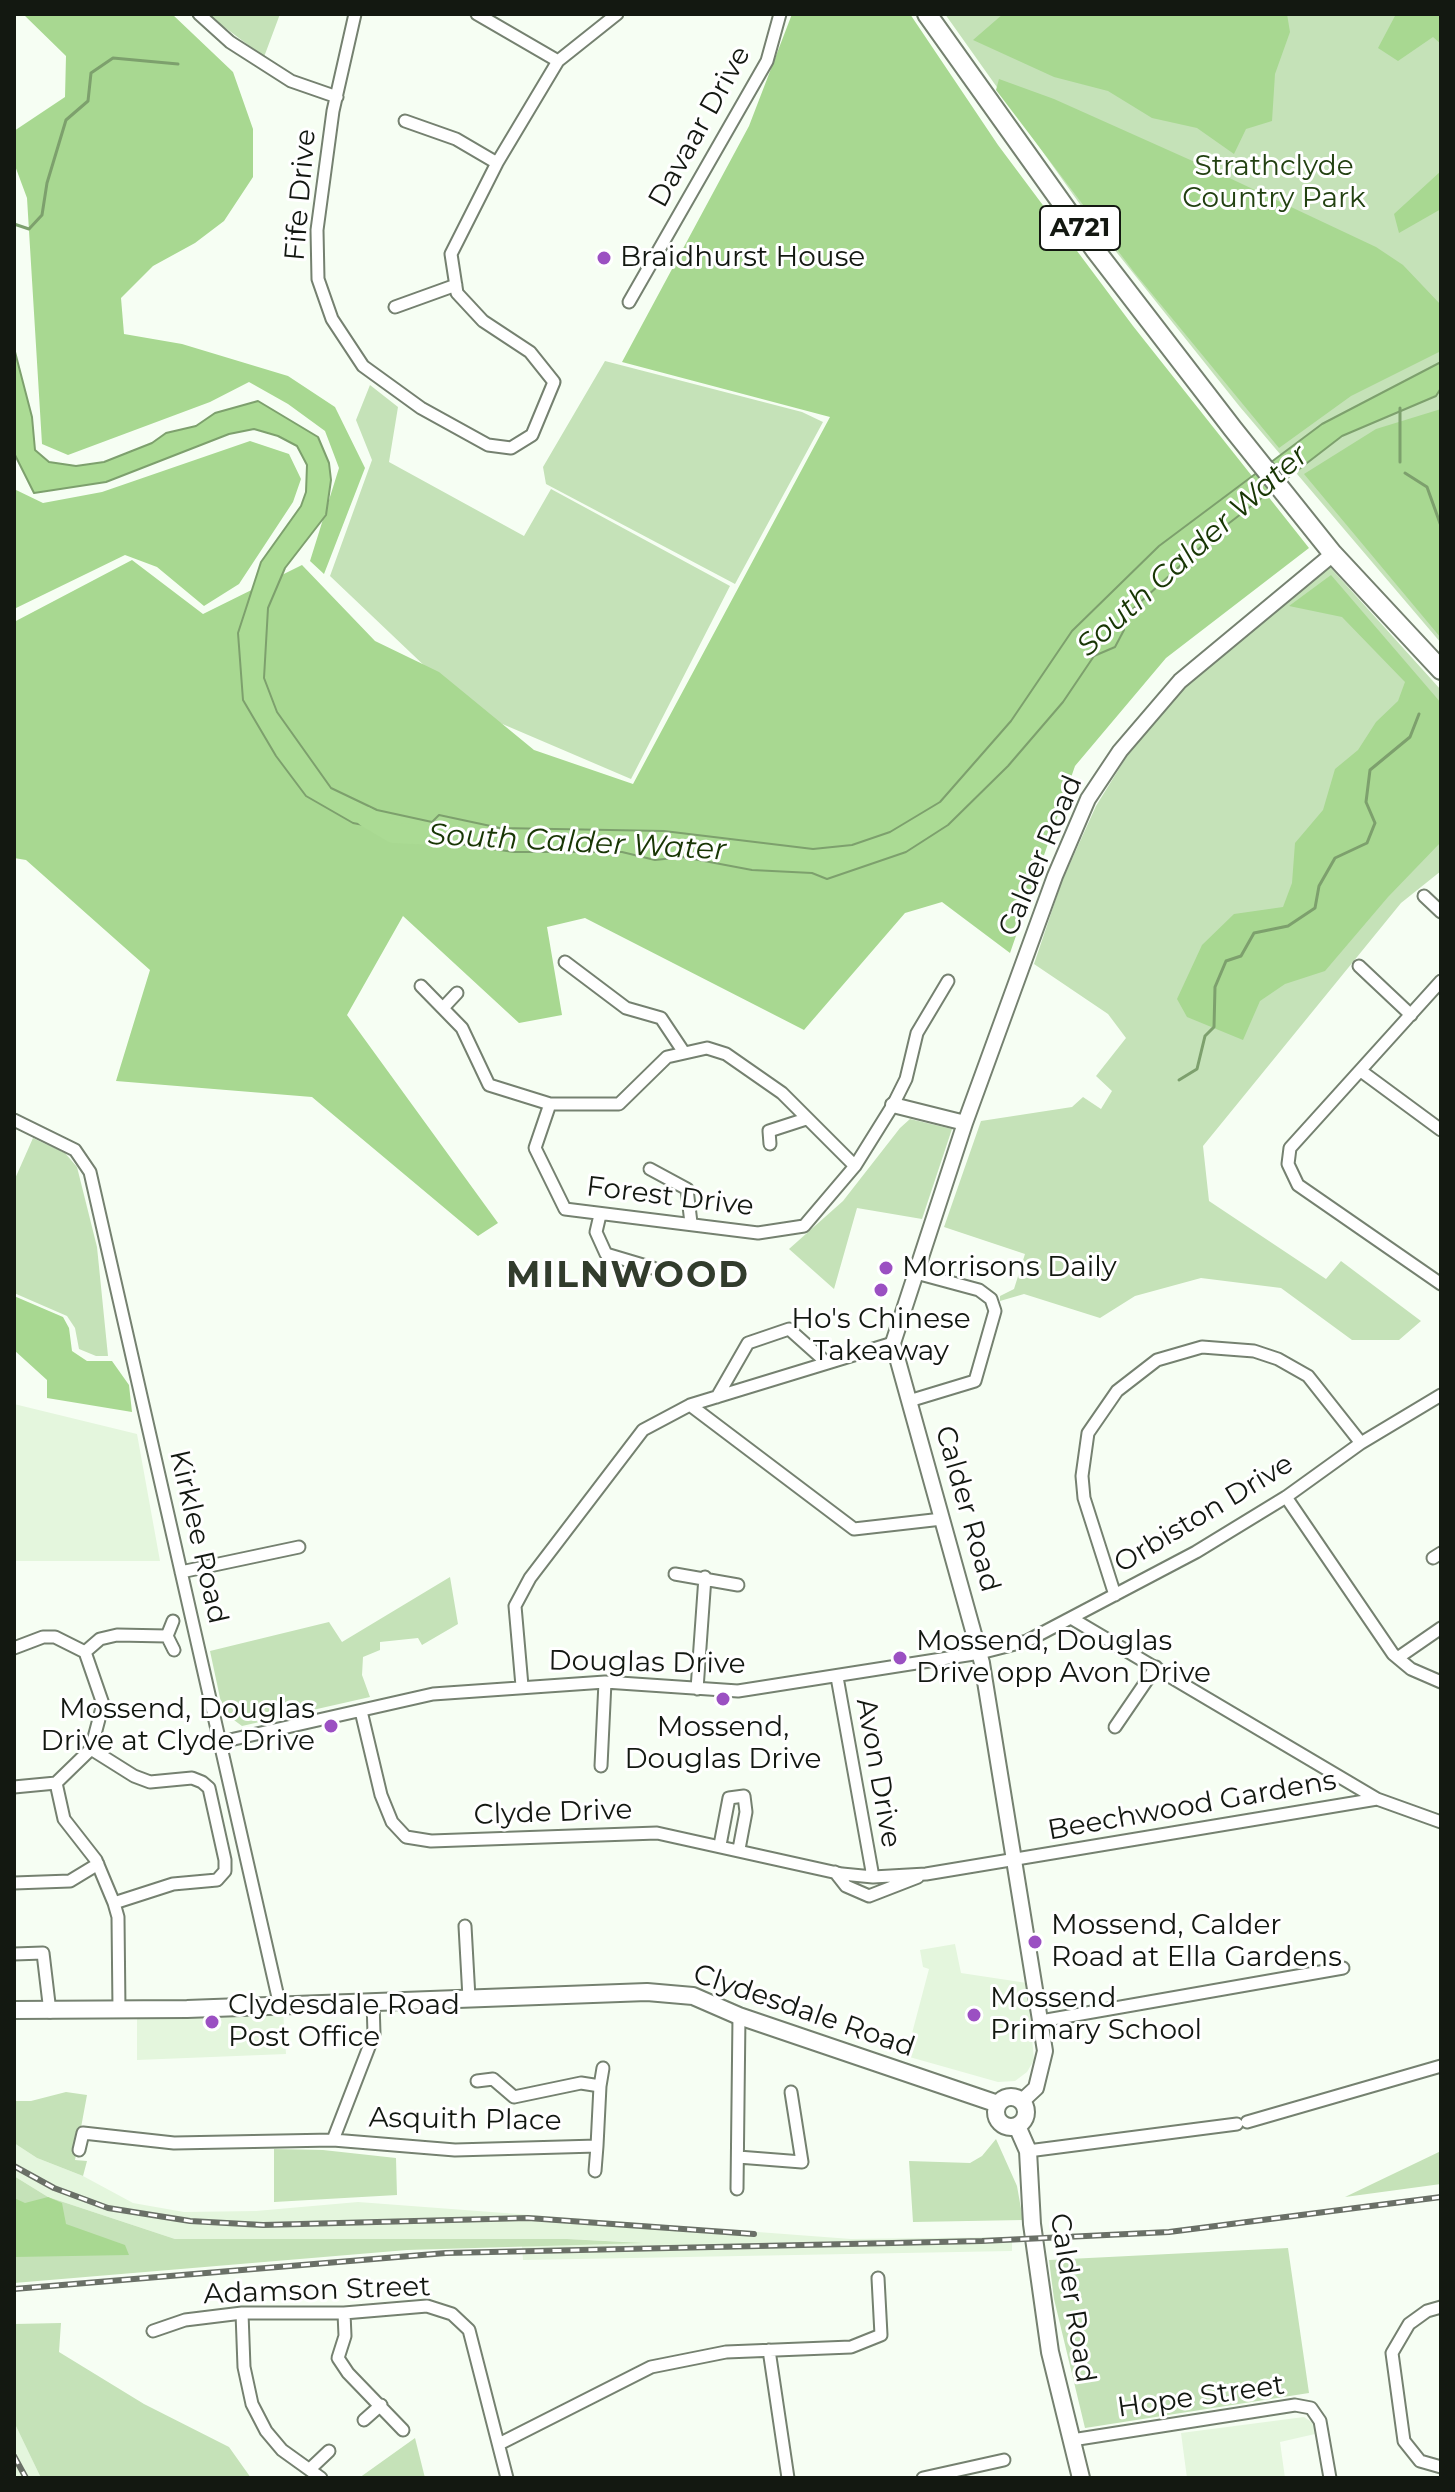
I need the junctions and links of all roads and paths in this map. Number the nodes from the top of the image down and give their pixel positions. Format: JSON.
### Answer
{"nodes":[{"id":1,"x":199,"y":14,"type":"edge"},
{"id":2,"x":355,"y":14,"type":"edge"},
{"id":3,"x":477,"y":14,"type":"edge"},
{"id":4,"x":617,"y":14,"type":"edge"},
{"id":5,"x":780,"y":14,"type":"edge"},
{"id":6,"x":927,"y":14,"type":"edge"},
{"id":7,"x":558,"y":61,"type":"junction"},
{"id":8,"x":337,"y":97,"type":"junction"},
{"id":9,"x":405,"y":121,"type":"dead end"},
{"id":10,"x":497,"y":163,"type":"junction"},
{"id":11,"x":456,"y":285,"type":"junction"},
{"id":12,"x":629,"y":302,"type":"dead end"},
{"id":13,"x":395,"y":307,"type":"dead end"},
{"id":14,"x":1333,"y":554,"type":"junction"},
{"id":15,"x":1441,"y":670,"type":"edge"},
{"id":16,"x":1424,"y":896,"type":"dead end"},
{"id":17,"x":1441,"y":912,"type":"edge"},
{"id":18,"x":565,"y":962,"type":"dead end"},
{"id":19,"x":1359,"y":966,"type":"dead end"},
{"id":20,"x":948,"y":981,"type":"dead end"},
{"id":21,"x":1441,"y":981,"type":"edge"},
{"id":22,"x":421,"y":986,"type":"dead end"},
{"id":23,"x":457,"y":993,"type":"dead end"},
{"id":24,"x":443,"y":1008,"type":"junction"},
{"id":25,"x":1411,"y":1015,"type":"junction"},
{"id":26,"x":683,"y":1051,"type":"junction"},
{"id":27,"x":1361,"y":1071,"type":"junction"},
{"id":28,"x":550,"y":1104,"type":"junction"},
{"id":29,"x":893,"y":1105,"type":"junction"},
{"id":30,"x":806,"y":1119,"type":"junction"},
{"id":31,"x":14,"y":1120,"type":"edge"},
{"id":32,"x":965,"y":1123,"type":"junction"},
{"id":33,"x":755,"y":1129,"type":"dead end"},
{"id":34,"x":1441,"y":1130,"type":"edge"},
{"id":35,"x":855,"y":1166,"type":"junction"},
{"id":36,"x":650,"y":1169,"type":"dead end"},
{"id":37,"x":600,"y":1215,"type":"junction"},
{"id":38,"x":691,"y":1223,"type":"junction"},
{"id":39,"x":653,"y":1268,"type":"dead end"},
{"id":40,"x":916,"y":1273,"type":"junction"},
{"id":41,"x":1441,"y":1284,"type":"edge"},
{"id":42,"x":893,"y":1343,"type":"junction"},
{"id":43,"x":827,"y":1363,"type":"junction"},
{"id":44,"x":1441,"y":1395,"type":"edge"},
{"id":45,"x":717,"y":1397,"type":"junction"},
{"id":46,"x":909,"y":1401,"type":"junction"},
{"id":47,"x":690,"y":1405,"type":"junction"},
{"id":48,"x":1361,"y":1443,"type":"junction"},
{"id":49,"x":1286,"y":1497,"type":"junction"},
{"id":50,"x":942,"y":1519,"type":"junction"},
{"id":51,"x":299,"y":1547,"type":"dead end"},
{"id":52,"x":181,"y":1572,"type":"junction"},
{"id":53,"x":675,"y":1574,"type":"dead end"},
{"id":54,"x":705,"y":1577,"type":"junction"},
{"id":55,"x":738,"y":1585,"type":"dead end"},
{"id":56,"x":1115,"y":1595,"type":"junction"},
{"id":57,"x":1071,"y":1618,"type":"junction"},
{"id":58,"x":173,"y":1621,"type":"dead end"},
{"id":59,"x":1441,"y":1628,"type":"edge"},
{"id":60,"x":167,"y":1636,"type":"junction"},
{"id":61,"x":14,"y":1648,"type":"edge"},
{"id":62,"x":174,"y":1650,"type":"dead end"},
{"id":63,"x":85,"y":1652,"type":"junction"},
{"id":64,"x":980,"y":1653,"type":"junction"},
{"id":65,"x":1399,"y":1657,"type":"junction"},
{"id":66,"x":1156,"y":1667,"type":"junction"},
{"id":67,"x":837,"y":1677,"type":"junction"},
{"id":68,"x":605,"y":1682,"type":"junction"},
{"id":69,"x":1441,"y":1682,"type":"edge"},
{"id":70,"x":522,"y":1686,"type":"junction"},
{"id":71,"x":697,"y":1689,"type":"junction"},
{"id":72,"x":361,"y":1711,"type":"junction"},
{"id":73,"x":1115,"y":1727,"type":"dead end"},
{"id":74,"x":221,"y":1742,"type":"junction"},
{"id":75,"x":91,"y":1749,"type":"junction"},
{"id":76,"x":601,"y":1766,"type":"dead end"},
{"id":77,"x":56,"y":1783,"type":"junction"},
{"id":78,"x":14,"y":1787,"type":"edge"},
{"id":79,"x":1377,"y":1799,"type":"junction"},
{"id":80,"x":1441,"y":1822,"type":"edge"},
{"id":81,"x":720,"y":1845,"type":"junction"},
{"id":82,"x":739,"y":1849,"type":"junction"},
{"id":83,"x":1015,"y":1860,"type":"junction"},
{"id":84,"x":98,"y":1864,"type":"junction"},
{"id":85,"x":835,"y":1872,"type":"junction"},
{"id":86,"x":926,"y":1874,"type":"junction"},
{"id":87,"x":873,"y":1877,"type":"junction"},
{"id":88,"x":14,"y":1883,"type":"edge"},
{"id":89,"x":114,"y":1903,"type":"junction"},
{"id":90,"x":465,"y":1926,"type":"dead end"},
{"id":91,"x":14,"y":1954,"type":"edge"},
{"id":92,"x":1343,"y":1968,"type":"dead end"},
{"id":93,"x":469,"y":1998,"type":"junction"},
{"id":94,"x":373,"y":2001,"type":"junction"},
{"id":95,"x":280,"y":2006,"type":"junction"},
{"id":96,"x":14,"y":2010,"type":"edge"},
{"id":97,"x":119,"y":2010,"type":"junction"},
{"id":98,"x":50,"y":2012,"type":"junction"},
{"id":99,"x":739,"y":2016,"type":"junction"},
{"id":100,"x":1041,"y":2021,"type":"junction"},
{"id":101,"x":1441,"y":2066,"type":"edge"},
{"id":102,"x":603,"y":2068,"type":"dead end"},
{"id":103,"x":477,"y":2081,"type":"dead end"},
{"id":104,"x":600,"y":2086,"type":"junction"},
{"id":105,"x":791,"y":2092,"type":"dead end"},
{"id":106,"x":1022,"y":2101,"type":"junction"},
{"id":107,"x":998,"y":2104,"type":"junction"},
{"id":108,"x":1017,"y":2126,"type":"junction"},
{"id":109,"x":333,"y":2140,"type":"junction"},
{"id":110,"x":597,"y":2146,"type":"junction"},
{"id":111,"x":79,"y":2150,"type":"dead end"},
{"id":112,"x":1028,"y":2151,"type":"junction"},
{"id":113,"x":738,"y":2157,"type":"junction"},
{"id":114,"x":595,"y":2171,"type":"dead end"},
{"id":115,"x":737,"y":2189,"type":"dead end"},
{"id":116,"x":878,"y":2278,"type":"dead end"},
{"id":117,"x":1441,"y":2307,"type":"edge"},
{"id":118,"x":242,"y":2313,"type":"junction"},
{"id":119,"x":344,"y":2313,"type":"junction"},
{"id":120,"x":153,"y":2331,"type":"dead end"},
{"id":121,"x":769,"y":2350,"type":"junction"},
{"id":122,"x":381,"y":2405,"type":"junction"},
{"id":123,"x":364,"y":2420,"type":"dead end"},
{"id":124,"x":403,"y":2430,"type":"dead end"},
{"id":125,"x":1072,"y":2440,"type":"junction"},
{"id":126,"x":501,"y":2443,"type":"junction"},
{"id":127,"x":329,"y":2451,"type":"dead end"},
{"id":128,"x":1004,"y":2460,"type":"dead end"},
{"id":129,"x":1441,"y":2467,"type":"edge"},
{"id":130,"x":310,"y":2469,"type":"junction"},
{"id":131,"x":321,"y":2478,"type":"edge"},
{"id":132,"x":507,"y":2478,"type":"edge"},
{"id":133,"x":788,"y":2478,"type":"edge"},
{"id":134,"x":923,"y":2478,"type":"edge"},
{"id":135,"x":1081,"y":2478,"type":"edge"},
{"id":136,"x":1330,"y":2478,"type":"edge"}],
"edges":[{"from":1,"to":8,"type":"street"},
{"from":2,"to":8,"type":"street","name":"Fife Drive"},
{"from":3,"to":7,"type":"street"},
{"from":4,"to":7,"type":"street"},
{"from":5,"to":12,"type":"street","name":"Davaar Drive"},
{"from":6,"to":14,"type":"main road","number":"A721"},
{"from":7,"to":10,"type":"street"},
{"from":8,"to":11,"type":"street","name":"Fife Drive"},
{"from":9,"to":10,"type":"street"},
{"from":10,"to":11,"type":"street"},
{"from":11,"to":13,"type":"street"},
{"from":14,"to":15,"type":"main road","number":"A721"},
{"from":14,"to":32,"type":"street","name":"Calder Road"},
{"from":16,"to":17,"type":"street"},
{"from":18,"to":26,"type":"street"},
{"from":19,"to":25,"type":"street"},
{"from":20,"to":29,"type":"street","name":"Forest Drive"},
{"from":21,"to":25,"type":"street"},
{"from":22,"to":24,"type":"street"},
{"from":23,"to":24,"type":"street"},
{"from":24,"to":28,"type":"street"},
{"from":25,"to":27,"type":"street"},
{"from":26,"to":28,"type":"street"},
{"from":26,"to":30,"type":"street"},
{"from":27,"to":34,"type":"street"},
{"from":27,"to":41,"type":"street"},
{"from":28,"to":37,"type":"street","name":"Forest Drive"},
{"from":29,"to":32,"type":"street"},
{"from":29,"to":35,"type":"street","name":"Forest Drive"},
{"from":30,"to":33,"type":"street"},
{"from":30,"to":35,"type":"street"},
{"from":31,"to":52,"type":"street","name":"Kirklee Road"},
{"from":32,"to":40,"type":"street","name":"Calder Road"},
{"from":35,"to":38,"type":"street","name":"Forest Drive"},
{"from":36,"to":38,"type":"street"},
{"from":37,"to":38,"type":"street","name":"Forest Drive"},
{"from":37,"to":39,"type":"street"},
{"from":40,"to":42,"type":"street","name":"Calder Road"},
{"from":40,"to":46,"type":"street"},
{"from":42,"to":43,"type":"street"},
{"from":42,"to":46,"type":"street","name":"Calder Road"},
{"from":43,"to":45,"type":"street"},
{"from":43,"to":45,"type":"street"},
{"from":44,"to":48,"type":"street","name":"Orbiston Drive"},
{"from":45,"to":47,"type":"street"},
{"from":46,"to":50,"type":"street","name":"Calder Road"},
{"from":47,"to":50,"type":"street"},
{"from":47,"to":70,"type":"street"},
{"from":48,"to":49,"type":"street","name":"Orbiston Drive"},
{"from":48,"to":56,"type":"street"},
{"from":49,"to":56,"type":"street","name":"Orbiston Drive"},
{"from":49,"to":65,"type":"street"},
{"from":50,"to":64,"type":"street","name":"Calder Road"},
{"from":51,"to":52,"type":"street"},
{"from":52,"to":74,"type":"street","name":"Kirklee Road"},
{"from":53,"to":54,"type":"street"},
{"from":54,"to":55,"type":"street"},
{"from":54,"to":71,"type":"street"},
{"from":56,"to":57,"type":"street","name":"Orbiston Drive"},
{"from":57,"to":64,"type":"street","name":"Orbiston Drive"},
{"from":57,"to":66,"type":"street","name":"Beechwood Gardens"},
{"from":58,"to":60,"type":"street"},
{"from":59,"to":65,"type":"street"},
{"from":60,"to":62,"type":"street"},
{"from":60,"to":63,"type":"street"},
{"from":61,"to":63,"type":"street"},
{"from":63,"to":75,"type":"street"},
{"from":64,"to":67,"type":"street","name":"Douglas Drive"},
{"from":64,"to":83,"type":"street","name":"Calder Road"},
{"from":65,"to":69,"type":"street"},
{"from":66,"to":73,"type":"street"},
{"from":66,"to":79,"type":"street","name":"Beechwood Gardens"},
{"from":67,"to":71,"type":"street","name":"Douglas Drive"},
{"from":67,"to":87,"type":"street","name":"Avon Drive"},
{"from":68,"to":70,"type":"street","name":"Douglas Drive"},
{"from":68,"to":71,"type":"street","name":"Douglas Drive"},
{"from":68,"to":76,"type":"street"},
{"from":70,"to":72,"type":"street","name":"Douglas Drive"},
{"from":72,"to":74,"type":"street","name":"Douglas Drive"},
{"from":72,"to":81,"type":"street","name":"Clyde Drive"},
{"from":74,"to":95,"type":"street","name":"Kirklee Road"},
{"from":75,"to":77,"type":"street"},
{"from":75,"to":89,"type":"street"},
{"from":77,"to":78,"type":"street"},
{"from":77,"to":84,"type":"street"},
{"from":79,"to":80,"type":"street","name":"Beechwood Gardens"},
{"from":79,"to":83,"type":"street","name":"Beechwood Gardens"},
{"from":81,"to":82,"type":"street","name":"Clyde Drive"},
{"from":81,"to":82,"type":"street"},
{"from":82,"to":85,"type":"street","name":"Clyde Drive"},
{"from":83,"to":86,"type":"street","name":"Clyde Drive"},
{"from":83,"to":100,"type":"street","name":"Calder Road"},
{"from":84,"to":88,"type":"street"},
{"from":84,"to":89,"type":"street"},
{"from":85,"to":86,"type":"street","name":"Clyde Drive"},
{"from":85,"to":87,"type":"street","name":"Clyde Drive"},
{"from":86,"to":87,"type":"street","name":"Clyde Drive"},
{"from":89,"to":97,"type":"street"},
{"from":90,"to":93,"type":"street"},
{"from":91,"to":98,"type":"street"},
{"from":92,"to":100,"type":"street"},
{"from":93,"to":94,"type":"main road","name":"Clydesdale Road"},
{"from":93,"to":99,"type":"main road","name":"Clydesdale Road"},
{"from":94,"to":95,"type":"main road","name":"Clydesdale Road"},
{"from":94,"to":109,"type":"street"},
{"from":95,"to":97,"type":"main road","name":"Clydesdale Road"},
{"from":96,"to":98,"type":"main road","name":"Clydesdale Road"},
{"from":97,"to":98,"type":"main road","name":"Clydesdale Road"},
{"from":99,"to":107,"type":"main road","name":"Clydesdale Road"},
{"from":99,"to":113,"type":"street"},
{"from":100,"to":106,"type":"street","name":"Calder Road"},
{"from":101,"to":112,"type":"street"},
{"from":102,"to":104,"type":"street","name":"Asquith Place"},
{"from":103,"to":104,"type":"street","name":"Asquith Place"},
{"from":104,"to":110,"type":"street","name":"Asquith Place"},
{"from":105,"to":113,"type":"street"},
{"from":106,"to":107,"type":"main road","name":"Clydesdale Road"},
{"from":106,"to":108,"type":"main road"},
{"from":107,"to":108,"type":"main road"},
{"from":108,"to":112,"type":"main road","name":"Calder Road"},
{"from":109,"to":110,"type":"street","name":"Asquith Place"},
{"from":109,"to":111,"type":"street","name":"Asquith Place"},
{"from":110,"to":114,"type":"street","name":"Asquith Place"},
{"from":112,"to":125,"type":"main road","name":"Calder Road"},
{"from":113,"to":115,"type":"street"},
{"from":116,"to":121,"type":"street"},
{"from":117,"to":129,"type":"street"},
{"from":118,"to":119,"type":"street","name":"Adamson Street"},
{"from":118,"to":120,"type":"street","name":"Adamson Street"},
{"from":118,"to":130,"type":"street"},
{"from":119,"to":122,"type":"street"},
{"from":119,"to":126,"type":"street","name":"Adamson Street"},
{"from":121,"to":126,"type":"street"},
{"from":121,"to":133,"type":"street"},
{"from":122,"to":123,"type":"street"},
{"from":122,"to":124,"type":"street"},
{"from":125,"to":135,"type":"main road","name":"Calder Road"},
{"from":125,"to":136,"type":"street","name":"Hope Street"},
{"from":126,"to":132,"type":"street","name":"Adamson Street"},
{"from":127,"to":130,"type":"street"},
{"from":128,"to":134,"type":"street"},
{"from":130,"to":131,"type":"street"}]}
